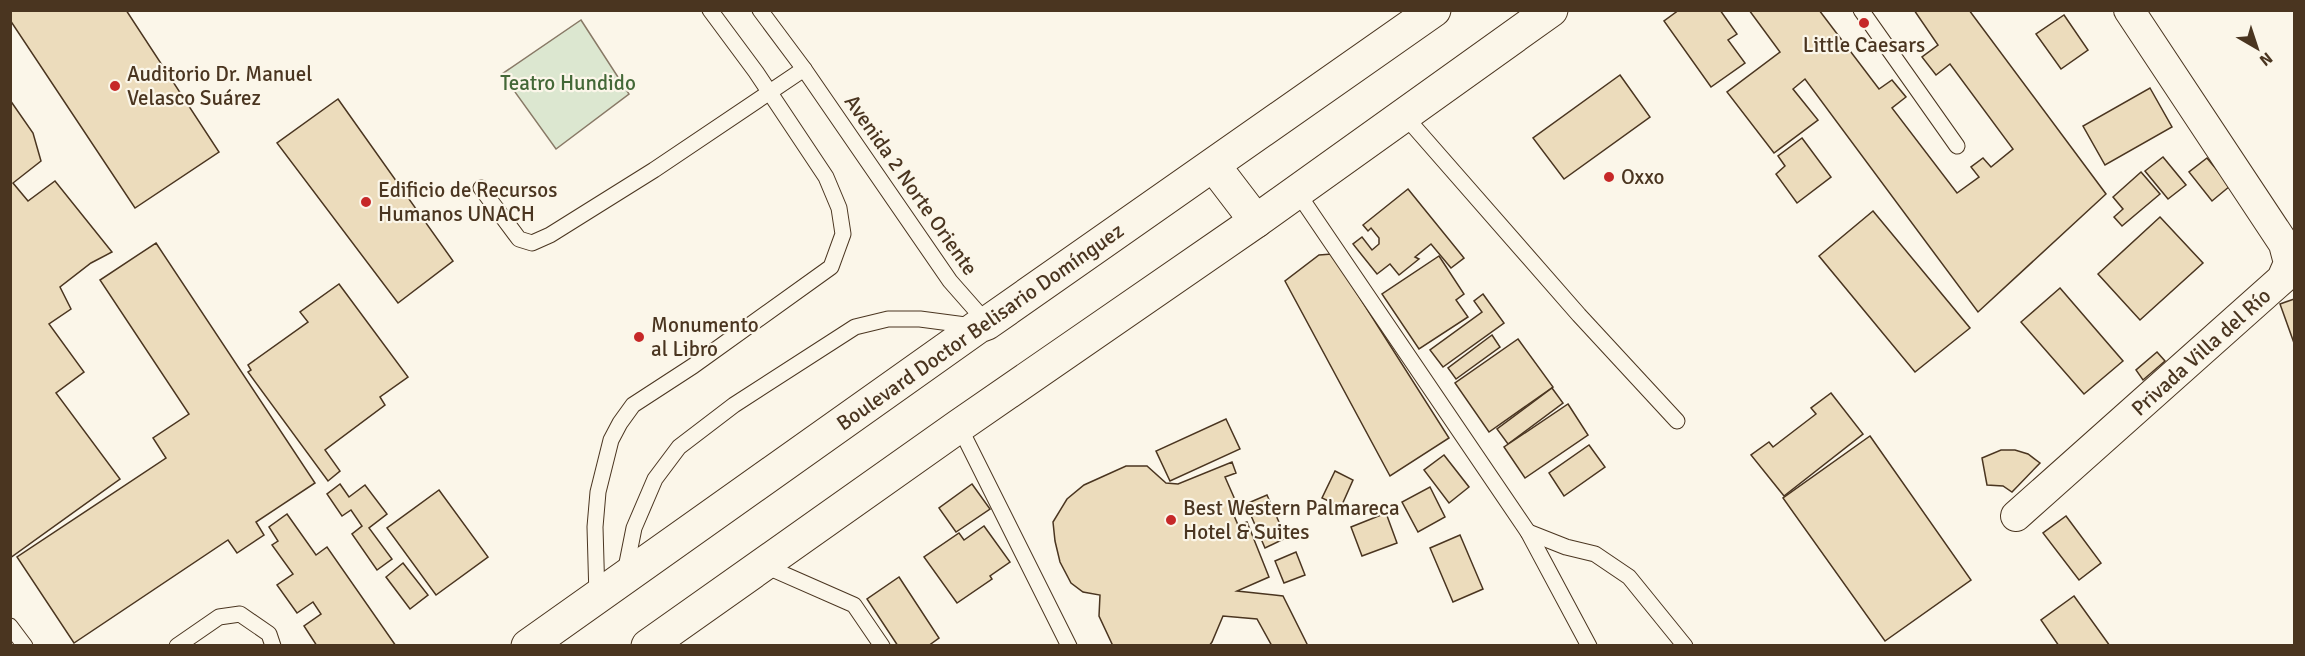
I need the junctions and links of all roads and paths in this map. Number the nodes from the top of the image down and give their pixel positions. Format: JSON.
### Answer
{"nodes":[{"id":1,"x":710,"y":10,"type":"edge"},
{"id":2,"x":760,"y":10,"type":"edge"},
{"id":3,"x":1434,"y":10,"type":"edge"},
{"id":4,"x":1551,"y":10,"type":"edge"},
{"id":5,"x":1861,"y":10,"type":"edge"},
{"id":6,"x":2129,"y":10,"type":"edge"},
{"id":7,"x":804,"y":69,"type":"junction"},
{"id":8,"x":770,"y":93,"type":"junction"},
{"id":9,"x":1404,"y":114,"type":"junction"},
{"id":10,"x":1958,"y":146,"type":"dead end"},
{"id":11,"x":1214,"y":166,"type":"junction"},
{"id":12,"x":481,"y":188,"type":"dead end"},
{"id":13,"x":1297,"y":192,"type":"junction"},
{"id":14,"x":1256,"y":221,"type":"junction"},
{"id":15,"x":983,"y":325,"type":"junction"},
{"id":16,"x":1677,"y":421,"type":"dead end"},
{"id":17,"x":959,"y":426,"type":"junction"},
{"id":18,"x":2016,"y":516,"type":"dead end"},
{"id":19,"x":1528,"y":532,"type":"junction"},
{"id":20,"x":763,"y":565,"type":"junction"},
{"id":21,"x":624,"y":578,"type":"junction"},
{"id":22,"x":597,"y":597,"type":"junction"},
{"id":23,"x":10,"y":626,"type":"edge"},
{"id":24,"x":25,"y":645,"type":"edge"},
{"id":25,"x":177,"y":645,"type":"edge"},
{"id":26,"x":273,"y":645,"type":"edge"},
{"id":27,"x":528,"y":645,"type":"edge"},
{"id":28,"x":648,"y":645,"type":"edge"},
{"id":29,"x":882,"y":645,"type":"edge"},
{"id":30,"x":1069,"y":645,"type":"edge"},
{"id":31,"x":1589,"y":645,"type":"edge"},
{"id":32,"x":1685,"y":645,"type":"edge"}],
"edges":[{"from":1,"to":8,"type":"lane"},
{"from":2,"to":7,"type":"lane","name":"Avenida 2 Norte Oriente"},
{"from":3,"to":11,"type":"main road","name":"Boulevard Doctor Belisario Domínguez"},
{"from":4,"to":9,"type":"main road"},
{"from":5,"to":10,"type":"lane"},
{"from":6,"to":18,"type":"street","name":"Privada Villa del Río"},
{"from":7,"to":8,"type":"lane"},
{"from":7,"to":15,"type":"lane","name":"Avenida 2 Norte Oriente"},
{"from":8,"to":12,"type":"lane"},
{"from":8,"to":22,"type":"lane"},
{"from":9,"to":13,"type":"main road"},
{"from":9,"to":16,"type":"lane"},
{"from":11,"to":14,"type":"main road"},
{"from":11,"to":15,"type":"main road","name":"Boulevard Doctor Belisario Domínguez"},
{"from":13,"to":14,"type":"main road"},
{"from":13,"to":19,"type":"lane"},
{"from":14,"to":17,"type":"main road"},
{"from":15,"to":21,"type":"main road","name":"Boulevard Doctor Belisario Domínguez"},
{"from":15,"to":21,"type":"lane"},
{"from":17,"to":20,"type":"main road"},
{"from":17,"to":30,"type":"lane"},
{"from":19,"to":31,"type":"lane"},
{"from":19,"to":32,"type":"lane"},
{"from":20,"to":28,"type":"main road"},
{"from":20,"to":29,"type":"lane"},
{"from":21,"to":22,"type":"main road","name":"Boulevard Doctor Belisario Domínguez"},
{"from":22,"to":27,"type":"main road","name":"Boulevard Doctor Belisario Domínguez"},
{"from":23,"to":24,"type":"lane"},
{"from":25,"to":26,"type":"lane"}]}
